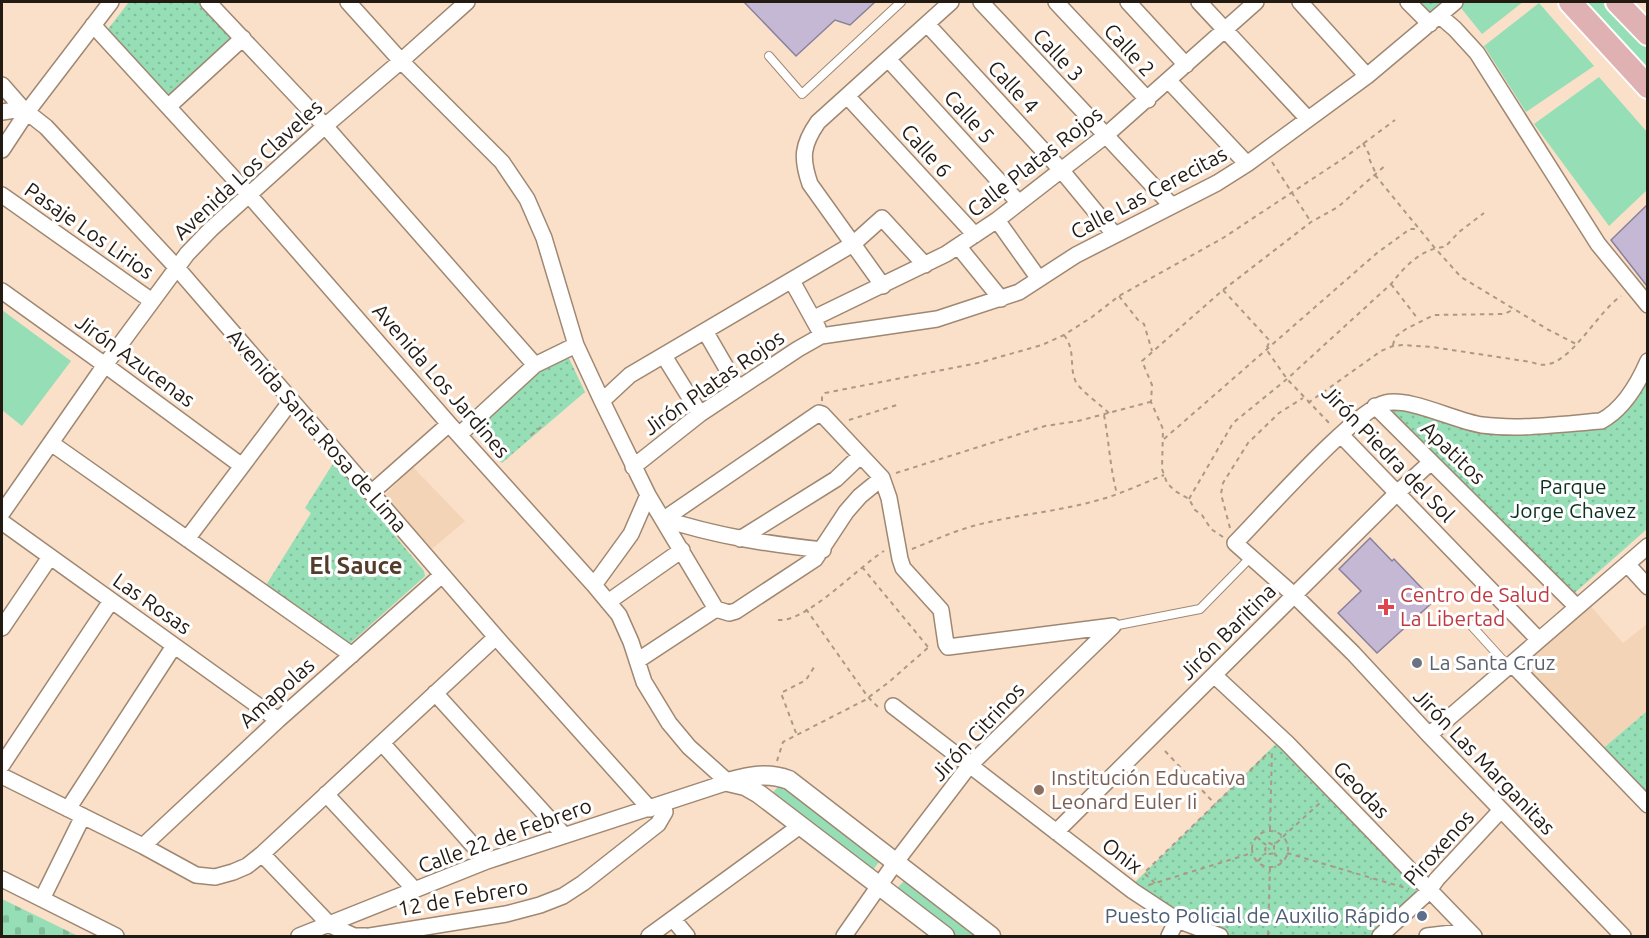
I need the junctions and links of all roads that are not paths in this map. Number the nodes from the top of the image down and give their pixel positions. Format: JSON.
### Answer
{"nodes":[{"id":1,"x":111,"y":2,"type":"edge"},
{"id":2,"x":208,"y":2,"type":"edge"},
{"id":3,"x":348,"y":2,"type":"edge"},
{"id":4,"x":467,"y":2,"type":"edge"},
{"id":5,"x":901,"y":2,"type":"edge"},
{"id":6,"x":951,"y":2,"type":"edge"},
{"id":7,"x":981,"y":2,"type":"edge"},
{"id":8,"x":1056,"y":2,"type":"edge"},
{"id":9,"x":1128,"y":2,"type":"edge"},
{"id":10,"x":1199,"y":2,"type":"edge"},
{"id":11,"x":1256,"y":2,"type":"edge"},
{"id":12,"x":1300,"y":2,"type":"edge"},
{"id":13,"x":1408,"y":2,"type":"edge"},
{"id":14,"x":1455,"y":2,"type":"edge"},
{"id":15,"x":1570,"y":2,"type":"edge"},
{"id":16,"x":1617,"y":2,"type":"edge"},
{"id":17,"x":1435,"y":20,"type":"junction"},
{"id":18,"x":927,"y":24,"type":"junction"},
{"id":19,"x":93,"y":25,"type":"junction"},
{"id":20,"x":1225,"y":30,"type":"junction"},
{"id":21,"x":1647,"y":34,"type":"edge"},
{"id":22,"x":243,"y":38,"type":"junction"},
{"id":23,"x":769,"y":56,"type":"dead end"},
{"id":24,"x":888,"y":59,"type":"junction"},
{"id":25,"x":401,"y":62,"type":"junction"},
{"id":26,"x":1186,"y":65,"type":"junction"},
{"id":27,"x":1367,"y":76,"type":"junction"},
{"id":28,"x":1168,"y":81,"type":"junction"},
{"id":29,"x":2,"y":86,"type":"edge"},
{"id":30,"x":1647,"y":87,"type":"edge"},
{"id":31,"x":847,"y":96,"type":"junction"},
{"id":32,"x":1148,"y":100,"type":"junction"},
{"id":33,"x":169,"y":106,"type":"junction"},
{"id":34,"x":25,"y":111,"type":"junction"},
{"id":35,"x":2,"y":112,"type":"edge"},
{"id":36,"x":1308,"y":119,"type":"junction"},
{"id":37,"x":325,"y":126,"type":"junction"},
{"id":38,"x":1105,"y":136,"type":"junction"},
{"id":39,"x":2,"y":150,"type":"edge"},
{"id":40,"x":1247,"y":164,"type":"junction"},
{"id":41,"x":1062,"y":171,"type":"junction"},
{"id":42,"x":2,"y":195,"type":"edge"},
{"id":43,"x":249,"y":195,"type":"junction"},
{"id":44,"x":1019,"y":203,"type":"junction"},
{"id":45,"x":1172,"y":207,"type":"junction"},
{"id":46,"x":997,"y":220,"type":"junction"},
{"id":47,"x":1114,"y":234,"type":"junction"},
{"id":48,"x":975,"y":235,"type":"junction"},
{"id":49,"x":853,"y":244,"type":"junction"},
{"id":50,"x":958,"y":246,"type":"junction"},
{"id":51,"x":925,"y":265,"type":"junction"},
{"id":52,"x":177,"y":268,"type":"junction"},
{"id":53,"x":1039,"y":279,"type":"junction"},
{"id":54,"x":792,"y":281,"type":"junction"},
{"id":55,"x":883,"y":286,"type":"junction"},
{"id":56,"x":2,"y":291,"type":"edge"},
{"id":57,"x":1001,"y":299,"type":"junction"},
{"id":58,"x":152,"y":301,"type":"junction"},
{"id":59,"x":1647,"y":305,"type":"edge"},
{"id":60,"x":814,"y":318,"type":"junction"},
{"id":61,"x":705,"y":331,"type":"junction"},
{"id":62,"x":821,"y":336,"type":"junction"},
{"id":63,"x":576,"y":345,"type":"junction"},
{"id":64,"x":664,"y":356,"type":"junction"},
{"id":65,"x":1647,"y":361,"type":"edge"},
{"id":66,"x":105,"y":364,"type":"junction"},
{"id":67,"x":535,"y":365,"type":"junction"},
{"id":68,"x":738,"y":388,"type":"junction"},
{"id":69,"x":291,"y":401,"type":"junction"},
{"id":70,"x":602,"y":401,"type":"junction"},
{"id":71,"x":1375,"y":406,"type":"junction"},
{"id":72,"x":700,"y":414,"type":"junction"},
{"id":73,"x":454,"y":429,"type":"junction"},
{"id":74,"x":1341,"y":435,"type":"junction"},
{"id":75,"x":51,"y":443,"type":"junction"},
{"id":76,"x":860,"y":456,"type":"junction"},
{"id":77,"x":1431,"y":462,"type":"junction"},
{"id":78,"x":242,"y":466,"type":"junction"},
{"id":79,"x":633,"y":467,"type":"junction"},
{"id":80,"x":882,"y":478,"type":"junction"},
{"id":81,"x":371,"y":493,"type":"junction"},
{"id":82,"x":1397,"y":493,"type":"junction"},
{"id":83,"x":648,"y":495,"type":"junction"},
{"id":84,"x":2,"y":513,"type":"edge"},
{"id":85,"x":663,"y":519,"type":"junction"},
{"id":86,"x":2,"y":522,"type":"edge"},
{"id":87,"x":187,"y":539,"type":"junction"},
{"id":88,"x":740,"y":539,"type":"junction"},
{"id":89,"x":1647,"y":546,"type":"edge"},
{"id":90,"x":682,"y":550,"type":"junction"},
{"id":91,"x":823,"y":550,"type":"junction"},
{"id":92,"x":50,"y":557,"type":"junction"},
{"id":93,"x":1251,"y":557,"type":"junction"},
{"id":94,"x":1627,"y":564,"type":"junction"},
{"id":95,"x":442,"y":575,"type":"junction"},
{"id":96,"x":594,"y":585,"type":"junction"},
{"id":97,"x":1647,"y":587,"type":"edge"},
{"id":98,"x":1295,"y":596,"type":"junction"},
{"id":99,"x":111,"y":601,"type":"junction"},
{"id":100,"x":608,"y":602,"type":"junction"},
{"id":101,"x":1577,"y":607,"type":"junction"},
{"id":102,"x":716,"y":609,"type":"junction"},
{"id":103,"x":1470,"y":624,"type":"dead end"},
{"id":104,"x":1113,"y":626,"type":"junction"},
{"id":105,"x":2,"y":628,"type":"edge"},
{"id":106,"x":496,"y":637,"type":"junction"},
{"id":107,"x":1539,"y":640,"type":"junction"},
{"id":108,"x":174,"y":646,"type":"junction"},
{"id":109,"x":351,"y":655,"type":"junction"},
{"id":110,"x":637,"y":661,"type":"junction"},
{"id":111,"x":1510,"y":665,"type":"junction"},
{"id":112,"x":1215,"y":676,"type":"junction"},
{"id":113,"x":435,"y":693,"type":"junction"},
{"id":114,"x":896,"y":708,"type":"road end"},
{"id":115,"x":278,"y":720,"type":"junction"},
{"id":116,"x":1429,"y":735,"type":"junction"},
{"id":117,"x":382,"y":743,"type":"junction"},
{"id":118,"x":2,"y":765,"type":"edge"},
{"id":119,"x":969,"y":766,"type":"junction"},
{"id":120,"x":2,"y":776,"type":"edge"},
{"id":121,"x":728,"y":782,"type":"junction"},
{"id":122,"x":326,"y":794,"type":"junction"},
{"id":123,"x":1647,"y":805,"type":"edge"},
{"id":124,"x":656,"y":806,"type":"junction"},
{"id":125,"x":68,"y":809,"type":"junction"},
{"id":126,"x":1502,"y":810,"type":"junction"},
{"id":127,"x":82,"y":816,"type":"junction"},
{"id":128,"x":800,"y":826,"type":"junction"},
{"id":129,"x":1056,"y":832,"type":"junction"},
{"id":130,"x":564,"y":835,"type":"junction"},
{"id":131,"x":143,"y":846,"type":"junction"},
{"id":132,"x":262,"y":854,"type":"junction"},
{"id":133,"x":487,"y":861,"type":"junction"},
{"id":134,"x":895,"y":863,"type":"junction"},
{"id":135,"x":2,"y":879,"type":"edge"},
{"id":136,"x":878,"y":886,"type":"junction"},
{"id":137,"x":415,"y":890,"type":"junction"},
{"id":138,"x":1429,"y":891,"type":"junction"},
{"id":139,"x":42,"y":899,"type":"junction"},
{"id":140,"x":673,"y":919,"type":"junction"},
{"id":141,"x":1177,"y":920,"type":"junction"},
{"id":142,"x":330,"y":925,"type":"junction"},
{"id":143,"x":316,"y":933,"type":"edge"},
{"id":144,"x":1471,"y":934,"type":"edge"},
{"id":145,"x":116,"y":936,"type":"edge"},
{"id":146,"x":299,"y":936,"type":"edge"},
{"id":147,"x":368,"y":936,"type":"edge"},
{"id":148,"x":649,"y":936,"type":"edge"},
{"id":149,"x":687,"y":936,"type":"edge"},
{"id":150,"x":844,"y":936,"type":"edge"},
{"id":151,"x":945,"y":936,"type":"edge"},
{"id":152,"x":991,"y":936,"type":"edge"},
{"id":153,"x":1169,"y":936,"type":"edge"},
{"id":154,"x":1220,"y":936,"type":"edge"},
{"id":155,"x":1380,"y":936,"type":"edge"},
{"id":156,"x":1427,"y":936,"type":"edge"},
{"id":157,"x":1623,"y":936,"type":"edge"}],
"edges":[{"from":1,"to":19,"type":"street"},
{"from":2,"to":22,"type":"street"},
{"from":3,"to":25,"type":"street"},
{"from":4,"to":25,"type":"street","name":"Avenida Los Claveles"},
{"from":5,"to":23,"type":"lane"},
{"from":6,"to":18,"type":"street"},
{"from":7,"to":38,"type":"street","name":"Calle 3"},
{"from":8,"to":32,"type":"street","name":"Calle 2"},
{"from":9,"to":26,"type":"street"},
{"from":10,"to":20,"type":"street"},
{"from":11,"to":20,"type":"street","name":"Calle Platas Rojos"},
{"from":12,"to":27,"type":"street"},
{"from":13,"to":17,"type":"street"},
{"from":14,"to":17,"type":"street","name":"Calle Las Cerecitas"},
{"from":15,"to":30,"type":"main road"},
{"from":16,"to":21,"type":"main road"},
{"from":17,"to":27,"type":"street","name":"Calle Las Cerecitas"},
{"from":17,"to":59,"type":"street"},
{"from":18,"to":24,"type":"street"},
{"from":18,"to":41,"type":"street","name":"Calle 4"},
{"from":19,"to":33,"type":"street","name":"Avenida Los Jardines"},
{"from":19,"to":34,"type":"street"},
{"from":20,"to":26,"type":"street","name":"Calle Platas Rojos"},
{"from":20,"to":36,"type":"street"},
{"from":22,"to":33,"type":"street"},
{"from":22,"to":37,"type":"street"},
{"from":24,"to":31,"type":"street"},
{"from":24,"to":44,"type":"street","name":"Calle 5"},
{"from":25,"to":37,"type":"street","name":"Avenida Los Claveles"},
{"from":25,"to":63,"type":"street"},
{"from":26,"to":28,"type":"street","name":"Calle Platas Rojos"},
{"from":27,"to":36,"type":"street","name":"Calle Las Cerecitas"},
{"from":28,"to":32,"type":"street","name":"Calle Platas Rojos"},
{"from":28,"to":40,"type":"street"},
{"from":29,"to":34,"type":"street","name":"Avenida Santa Rosa de Lima"},
{"from":31,"to":48,"type":"street","name":"Calle 6"},
{"from":31,"to":49,"type":"street"},
{"from":32,"to":38,"type":"street","name":"Calle Platas Rojos"},
{"from":33,"to":43,"type":"street","name":"Avenida Los Jardines"},
{"from":34,"to":35,"type":"street"},
{"from":34,"to":39,"type":"street"},
{"from":34,"to":52,"type":"street","name":"Avenida Santa Rosa de Lima"},
{"from":36,"to":40,"type":"street","name":"Calle Las Cerecitas"},
{"from":37,"to":43,"type":"street","name":"Avenida Los Claveles"},
{"from":37,"to":67,"type":"street"},
{"from":38,"to":41,"type":"street","name":"Calle Platas Rojos"},
{"from":38,"to":45,"type":"street"},
{"from":40,"to":45,"type":"street","name":"Calle Las Cerecitas"},
{"from":41,"to":44,"type":"street","name":"Calle Platas Rojos"},
{"from":41,"to":47,"type":"street","name":"Calle 4"},
{"from":42,"to":58,"type":"street","name":"Pasaje Los Lirios"},
{"from":43,"to":52,"type":"street","name":"Avenida Los Claveles"},
{"from":43,"to":73,"type":"street","name":"Avenida Los Jardines"},
{"from":44,"to":46,"type":"street","name":"Calle Platas Rojos"},
{"from":45,"to":47,"type":"street","name":"Calle Las Cerecitas"},
{"from":46,"to":48,"type":"street","name":"Calle Platas Rojos"},
{"from":46,"to":53,"type":"street"},
{"from":47,"to":53,"type":"street","name":"Calle Las Cerecitas"},
{"from":48,"to":50,"type":"street","name":"Calle Platas Rojos"},
{"from":49,"to":51,"type":"street"},
{"from":49,"to":54,"type":"street"},
{"from":49,"to":55,"type":"street"},
{"from":50,"to":51,"type":"street","name":"Calle Platas Rojos"},
{"from":50,"to":57,"type":"street"},
{"from":51,"to":55,"type":"street","name":"Calle Platas Rojos"},
{"from":52,"to":58,"type":"street","name":"Avenida Los Claveles"},
{"from":52,"to":69,"type":"street","name":"Avenida Santa Rosa de Lima"},
{"from":53,"to":57,"type":"street","name":"Calle Las Cerecitas"},
{"from":54,"to":60,"type":"street"},
{"from":54,"to":61,"type":"street"},
{"from":55,"to":60,"type":"street","name":"Calle Platas Rojos"},
{"from":56,"to":66,"type":"street","name":"Jirón Azucenas"},
{"from":57,"to":62,"type":"street","name":"Calle Las Cerecitas"},
{"from":58,"to":66,"type":"street","name":"Avenida Los Claveles"},
{"from":60,"to":62,"type":"street"},
{"from":61,"to":64,"type":"street"},
{"from":61,"to":68,"type":"street"},
{"from":62,"to":68,"type":"street","name":"Jirón Platas Rojos"},
{"from":63,"to":67,"type":"street"},
{"from":63,"to":70,"type":"street"},
{"from":64,"to":70,"type":"street"},
{"from":64,"to":72,"type":"street"},
{"from":65,"to":71,"type":"street"},
{"from":66,"to":75,"type":"street","name":"Avenida Los Claveles"},
{"from":66,"to":78,"type":"street","name":"Jirón Azucenas"},
{"from":67,"to":73,"type":"street"},
{"from":68,"to":72,"type":"street","name":"Jirón Platas Rojos"},
{"from":69,"to":78,"type":"street"},
{"from":69,"to":81,"type":"street","name":"Avenida Santa Rosa de Lima"},
{"from":70,"to":79,"type":"street"},
{"from":71,"to":74,"type":"street"},
{"from":71,"to":77,"type":"street","name":"Apatitos"},
{"from":72,"to":79,"type":"street","name":"Jirón Platas Rojos"},
{"from":73,"to":81,"type":"street"},
{"from":73,"to":96,"type":"street","name":"Avenida Los Jardines"},
{"from":74,"to":82,"type":"street","name":"Jirón Piedra del Sol"},
{"from":74,"to":93,"type":"street","name":"Jirón Las Marganitas"},
{"from":75,"to":84,"type":"street","name":"Avenida Los Claveles"},
{"from":75,"to":87,"type":"street"},
{"from":76,"to":80,"type":"street"},
{"from":76,"to":85,"type":"street"},
{"from":76,"to":88,"type":"street"},
{"from":77,"to":82,"type":"street","name":"Jirón Baritina"},
{"from":77,"to":101,"type":"street","name":"Apatitos"},
{"from":78,"to":87,"type":"street"},
{"from":79,"to":83,"type":"street"},
{"from":80,"to":91,"type":"street"},
{"from":80,"to":104,"type":"street"},
{"from":81,"to":95,"type":"street","name":"Avenida Santa Rosa de Lima"},
{"from":82,"to":98,"type":"street","name":"Jirón Baritina"},
{"from":82,"to":107,"type":"street","name":"Jirón Piedra del Sol"},
{"from":83,"to":85,"type":"street"},
{"from":83,"to":96,"type":"street"},
{"from":85,"to":88,"type":"street"},
{"from":85,"to":90,"type":"street"},
{"from":86,"to":92,"type":"street","name":"Las Rosas"},
{"from":87,"to":109,"type":"street"},
{"from":88,"to":91,"type":"street"},
{"from":89,"to":94,"type":"street"},
{"from":90,"to":100,"type":"street"},
{"from":90,"to":102,"type":"street"},
{"from":91,"to":102,"type":"street"},
{"from":92,"to":99,"type":"street","name":"Las Rosas"},
{"from":92,"to":105,"type":"street"},
{"from":93,"to":98,"type":"street","name":"Jirón Las Marganitas"},
{"from":93,"to":104,"type":"lane"},
{"from":94,"to":97,"type":"street"},
{"from":94,"to":101,"type":"street"},
{"from":95,"to":106,"type":"street","name":"Avenida Santa Rosa de Lima"},
{"from":95,"to":109,"type":"street","name":"Amapolas"},
{"from":96,"to":100,"type":"street","name":"Avenida Los Jardines"},
{"from":98,"to":112,"type":"street","name":"Jirón Baritina"},
{"from":98,"to":116,"type":"street","name":"Jirón Las Marganitas"},
{"from":99,"to":108,"type":"street","name":"Las Rosas"},
{"from":99,"to":118,"type":"street"},
{"from":100,"to":110,"type":"street","name":"Avenida Los Jardines"},
{"from":101,"to":107,"type":"street"},
{"from":102,"to":110,"type":"street"},
{"from":103,"to":111,"type":"lane"},
{"from":104,"to":119,"type":"street","name":"Jirón Citrinos"},
{"from":106,"to":113,"type":"street"},
{"from":106,"to":124,"type":"street","name":"Avenida Santa Rosa de Lima"},
{"from":107,"to":111,"type":"street"},
{"from":108,"to":115,"type":"street","name":"Las Rosas"},
{"from":108,"to":125,"type":"street"},
{"from":109,"to":115,"type":"street","name":"Amapolas"},
{"from":110,"to":121,"type":"street","name":"Avenida Los Jardines"},
{"from":111,"to":116,"type":"street"},
{"from":111,"to":123,"type":"street"},
{"from":112,"to":129,"type":"street","name":"Jirón Baritina"},
{"from":112,"to":138,"type":"street","name":"Geodas"},
{"from":113,"to":117,"type":"street"},
{"from":113,"to":130,"type":"street"},
{"from":114,"to":119,"type":"street","name":"Onix"},
{"from":115,"to":131,"type":"street","name":"Amapolas"},
{"from":116,"to":126,"type":"street","name":"Jirón Las Marganitas"},
{"from":117,"to":122,"type":"street"},
{"from":117,"to":133,"type":"street"},
{"from":119,"to":129,"type":"street","name":"Onix"},
{"from":119,"to":134,"type":"street","name":"Jirón Citrinos"},
{"from":120,"to":125,"type":"street"},
{"from":121,"to":124,"type":"street","name":"Calle 22 de Febrero"},
{"from":121,"to":128,"type":"street"},
{"from":121,"to":134,"type":"street"},
{"from":122,"to":132,"type":"street"},
{"from":122,"to":137,"type":"street"},
{"from":124,"to":130,"type":"street","name":"Calle 22 de Febrero"},
{"from":124,"to":147,"type":"street","name":"12 de Febrero"},
{"from":125,"to":127,"type":"street"},
{"from":126,"to":138,"type":"street","name":"Piroxenos"},
{"from":126,"to":157,"type":"street","name":"Jirón Las Marganitas"},
{"from":127,"to":131,"type":"street"},
{"from":127,"to":139,"type":"street"},
{"from":128,"to":136,"type":"street"},
{"from":128,"to":140,"type":"street"},
{"from":129,"to":141,"type":"street","name":"Onix"},
{"from":130,"to":133,"type":"street","name":"Calle 22 de Febrero"},
{"from":131,"to":132,"type":"street"},
{"from":132,"to":142,"type":"street"},
{"from":133,"to":137,"type":"street","name":"Calle 22 de Febrero"},
{"from":134,"to":136,"type":"street","name":"Jirón Citrinos"},
{"from":134,"to":152,"type":"street"},
{"from":135,"to":139,"type":"street"},
{"from":136,"to":150,"type":"street","name":"Jirón Citrinos"},
{"from":136,"to":151,"type":"street"},
{"from":137,"to":142,"type":"street","name":"Calle 22 de Febrero"},
{"from":138,"to":144,"type":"street","name":"Geodas"},
{"from":138,"to":155,"type":"street","name":"Piroxenos"},
{"from":139,"to":145,"type":"street"},
{"from":140,"to":148,"type":"street"},
{"from":140,"to":149,"type":"street"},
{"from":141,"to":153,"type":"street"},
{"from":141,"to":154,"type":"street","name":"Onix"},
{"from":142,"to":143,"type":"street","name":"Calle 22 de Febrero"},
{"from":142,"to":147,"type":"street","name":"12 de Febrero"},
{"from":143,"to":146,"type":"street","name":"Calle 22 de Febrero"},
{"from":144,"to":156,"type":"street"}]}
